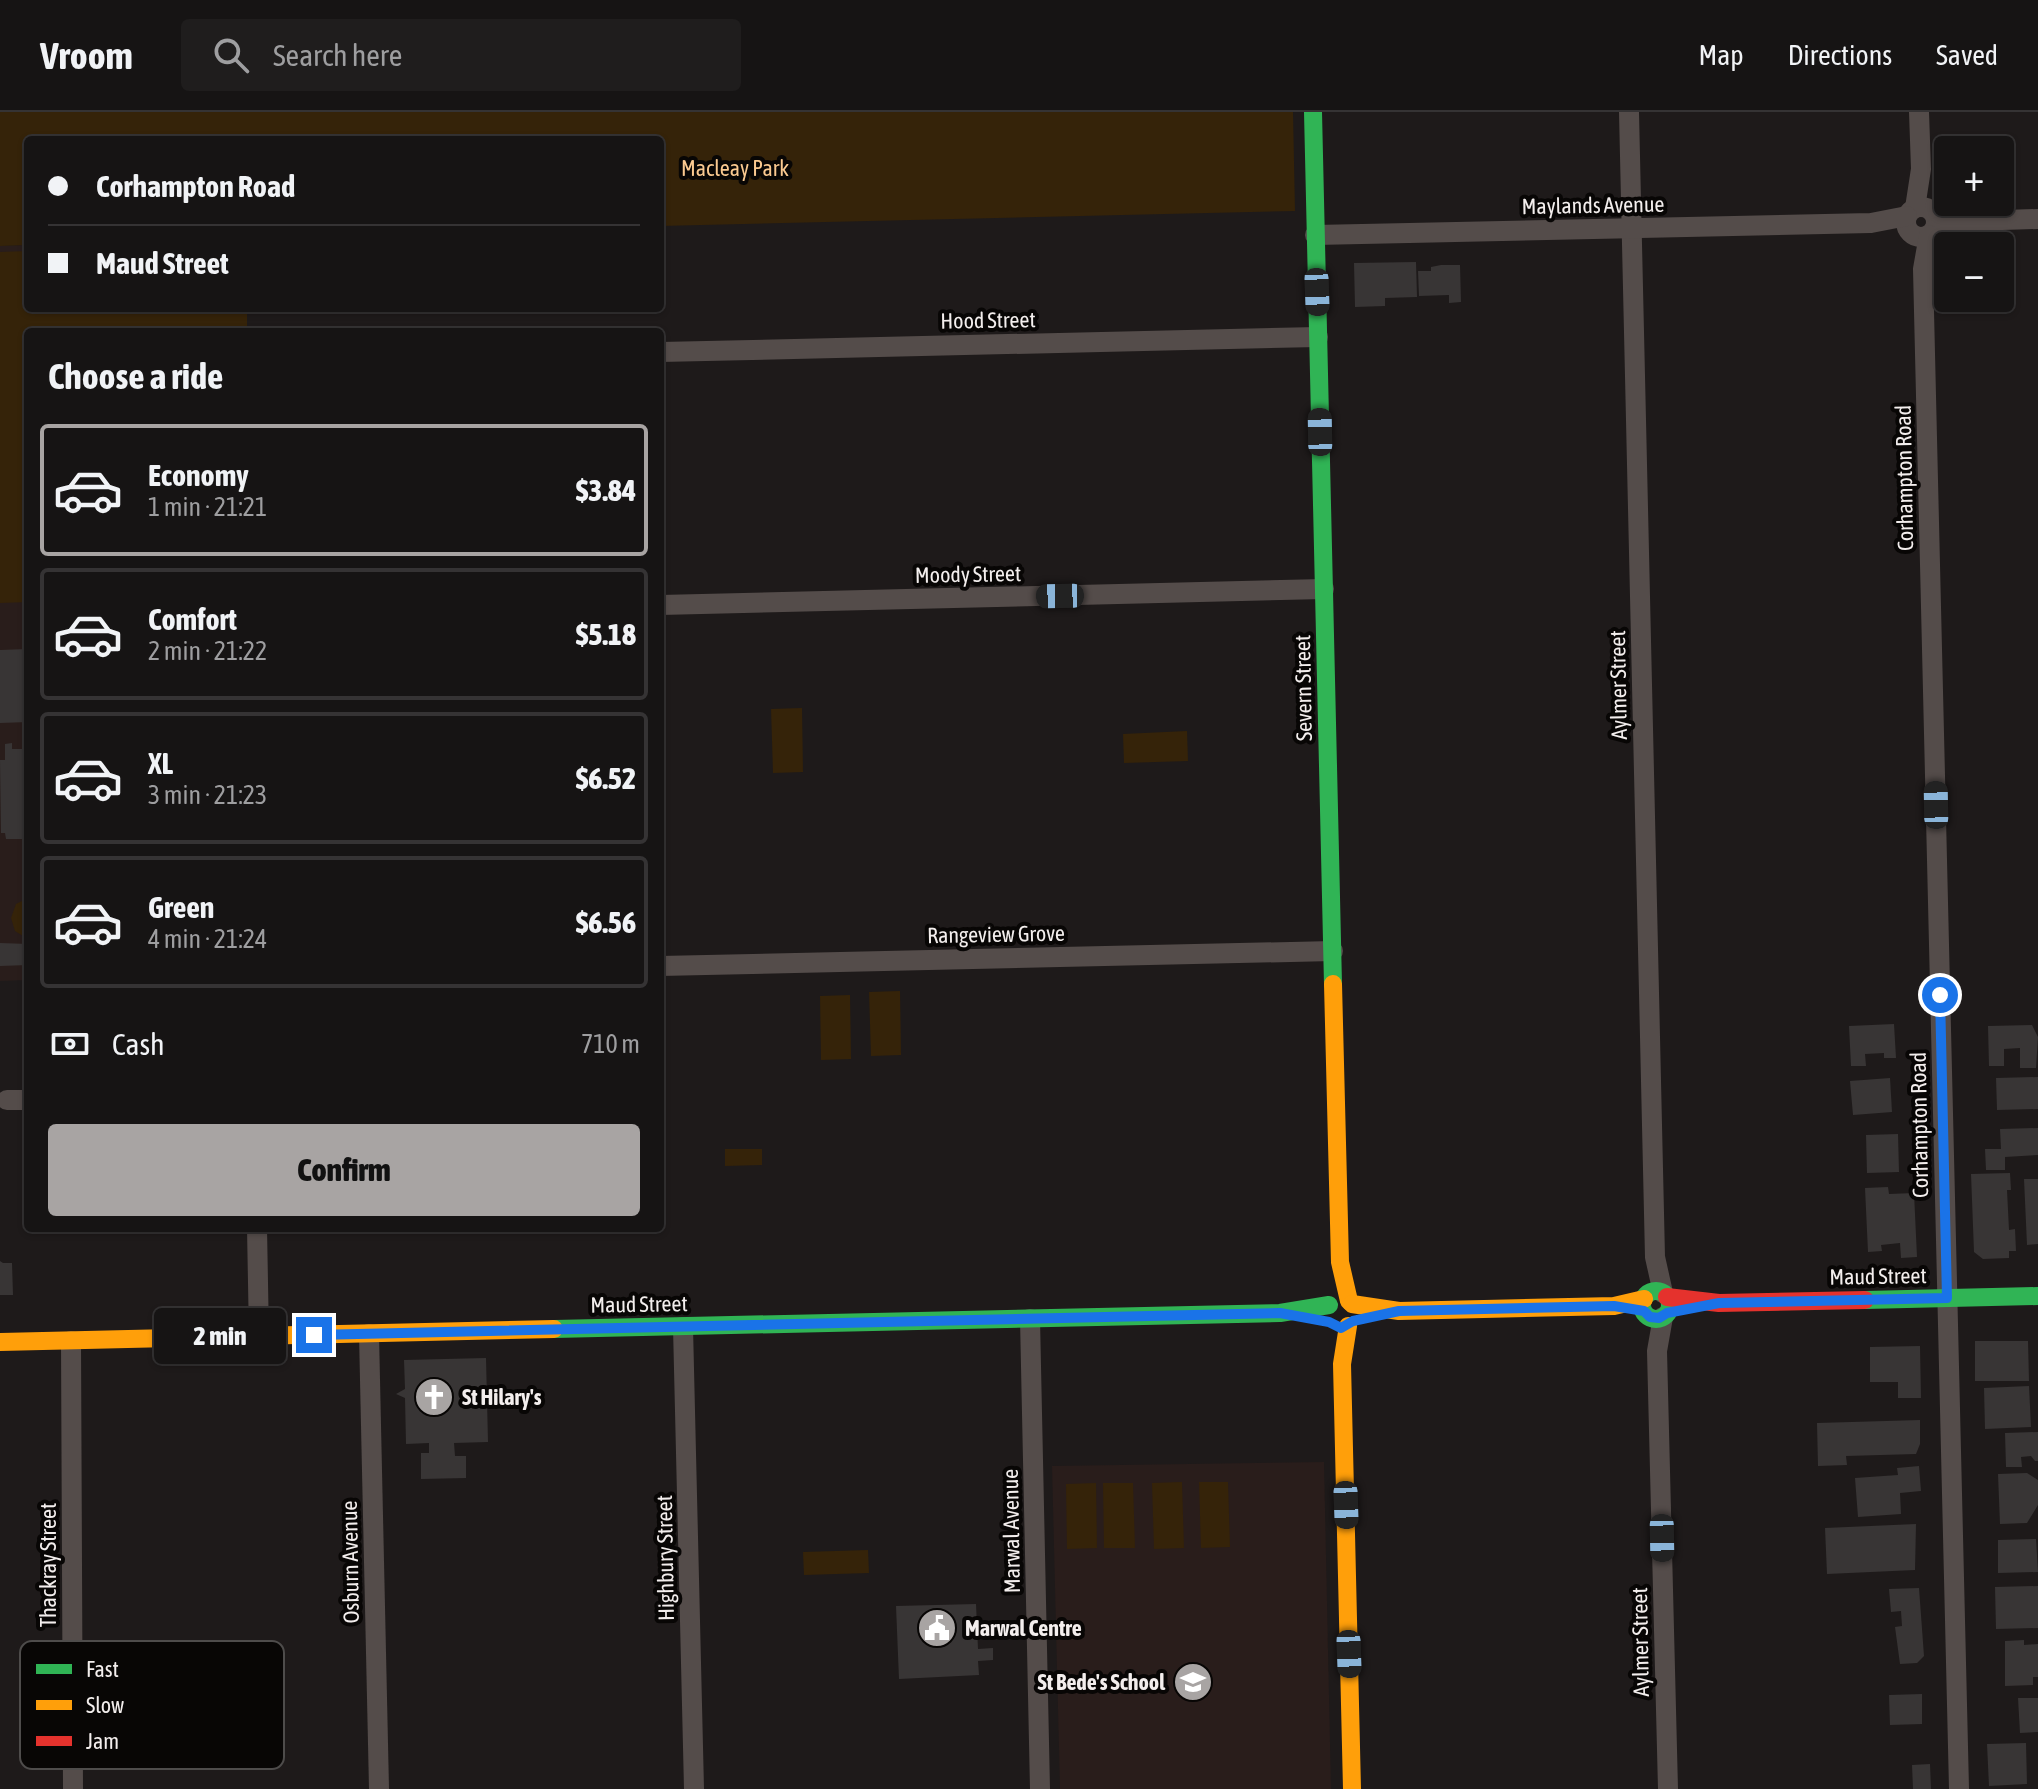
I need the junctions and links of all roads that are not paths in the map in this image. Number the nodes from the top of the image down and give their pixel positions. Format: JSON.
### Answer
{"nodes":[{"id":1,"x":1313,"y":112,"type":"edge"},
{"id":2,"x":1629,"y":112,"type":"edge"},
{"id":3,"x":1919,"y":112,"type":"edge"},
{"id":4,"x":2038,"y":219,"type":"edge"},
{"id":5,"x":1921,"y":222,"type":"junction"},
{"id":6,"x":1631,"y":229,"type":"junction"},
{"id":7,"x":1315,"y":235,"type":"junction"},
{"id":8,"x":1318,"y":337,"type":"junction"},
{"id":9,"x":664,"y":352,"type":"edge"},
{"id":10,"x":1324,"y":589,"type":"junction"},
{"id":11,"x":664,"y":605,"type":"edge"},
{"id":12,"x":1333,"y":951,"type":"junction"},
{"id":13,"x":664,"y":966,"type":"edge"},
{"id":14,"x":7,"y":1100,"type":"dead end"},
{"id":15,"x":24,"y":1100,"type":"edge"},
{"id":16,"x":257,"y":1232,"type":"edge"},
{"id":17,"x":2038,"y":1296,"type":"edge"},
{"id":18,"x":1947,"y":1298,"type":"junction"},
{"id":19,"x":1656,"y":1305,"type":"junction"},
{"id":20,"x":1341,"y":1313,"type":"junction"},
{"id":21,"x":1030,"y":1319,"type":"junction"},
{"id":22,"x":683,"y":1327,"type":"junction"},
{"id":23,"x":369,"y":1334,"type":"junction"},
{"id":24,"x":259,"y":1337,"type":"junction"},
{"id":25,"x":71,"y":1341,"type":"junction"},
{"id":26,"x":0,"y":1342,"type":"edge"},
{"id":27,"x":72,"y":1641,"type":"edge"},
{"id":28,"x":73,"y":1769,"type":"edge"},
{"id":29,"x":73,"y":1789,"type":"edge"},
{"id":30,"x":379,"y":1789,"type":"edge"},
{"id":31,"x":694,"y":1789,"type":"edge"},
{"id":32,"x":1040,"y":1789,"type":"edge"},
{"id":33,"x":1352,"y":1789,"type":"edge"},
{"id":34,"x":1668,"y":1789,"type":"edge"},
{"id":35,"x":1959,"y":1789,"type":"edge"}],
"edges":[{"from":1,"to":7,"type":"street","name":"Severn Street"},
{"from":2,"to":6,"type":"street","name":"Aylmer Street"},
{"from":3,"to":5,"type":"street","name":"Corhampton Road"},
{"from":4,"to":5,"type":"street","name":"Maylands Avenue"},
{"from":5,"to":6,"type":"street","name":"Maylands Avenue"},
{"from":5,"to":18,"type":"street","name":"Corhampton Road"},
{"from":6,"to":7,"type":"street","name":"Maylands Avenue"},
{"from":6,"to":19,"type":"street","name":"Aylmer Street"},
{"from":7,"to":8,"type":"street","name":"Severn Street"},
{"from":8,"to":9,"type":"street","name":"Hood Street"},
{"from":8,"to":10,"type":"street","name":"Severn Street"},
{"from":10,"to":11,"type":"street","name":"Moody Street"},
{"from":10,"to":12,"type":"street","name":"Severn Street"},
{"from":12,"to":13,"type":"street","name":"Rangeview Grove"},
{"from":12,"to":20,"type":"street","name":"Severn Street"},
{"from":14,"to":15,"type":"street"},
{"from":16,"to":24,"type":"street"},
{"from":17,"to":18,"type":"street","name":"Maud Street"},
{"from":18,"to":19,"type":"street","name":"Maud Street"},
{"from":18,"to":35,"type":"street","name":"Corhampton Road"},
{"from":19,"to":20,"type":"street","name":"Maud Street"},
{"from":19,"to":34,"type":"street","name":"Aylmer Street"},
{"from":20,"to":21,"type":"street","name":"Maud Street"},
{"from":20,"to":33,"type":"street","name":"Severn Street"},
{"from":21,"to":22,"type":"street","name":"Maud Street"},
{"from":21,"to":32,"type":"street","name":"Marwal Avenue"},
{"from":22,"to":23,"type":"street","name":"Maud Street"},
{"from":22,"to":31,"type":"street","name":"Highbury Street"},
{"from":23,"to":24,"type":"street","name":"Maud Street"},
{"from":23,"to":30,"type":"street","name":"Osburn Avenue"},
{"from":24,"to":25,"type":"street","name":"Maud Street"},
{"from":25,"to":26,"type":"street","name":"Maud Street"},
{"from":25,"to":27,"type":"street","name":"Thackray Street"},
{"from":28,"to":29,"type":"street","name":"Thackray Street"}]}
